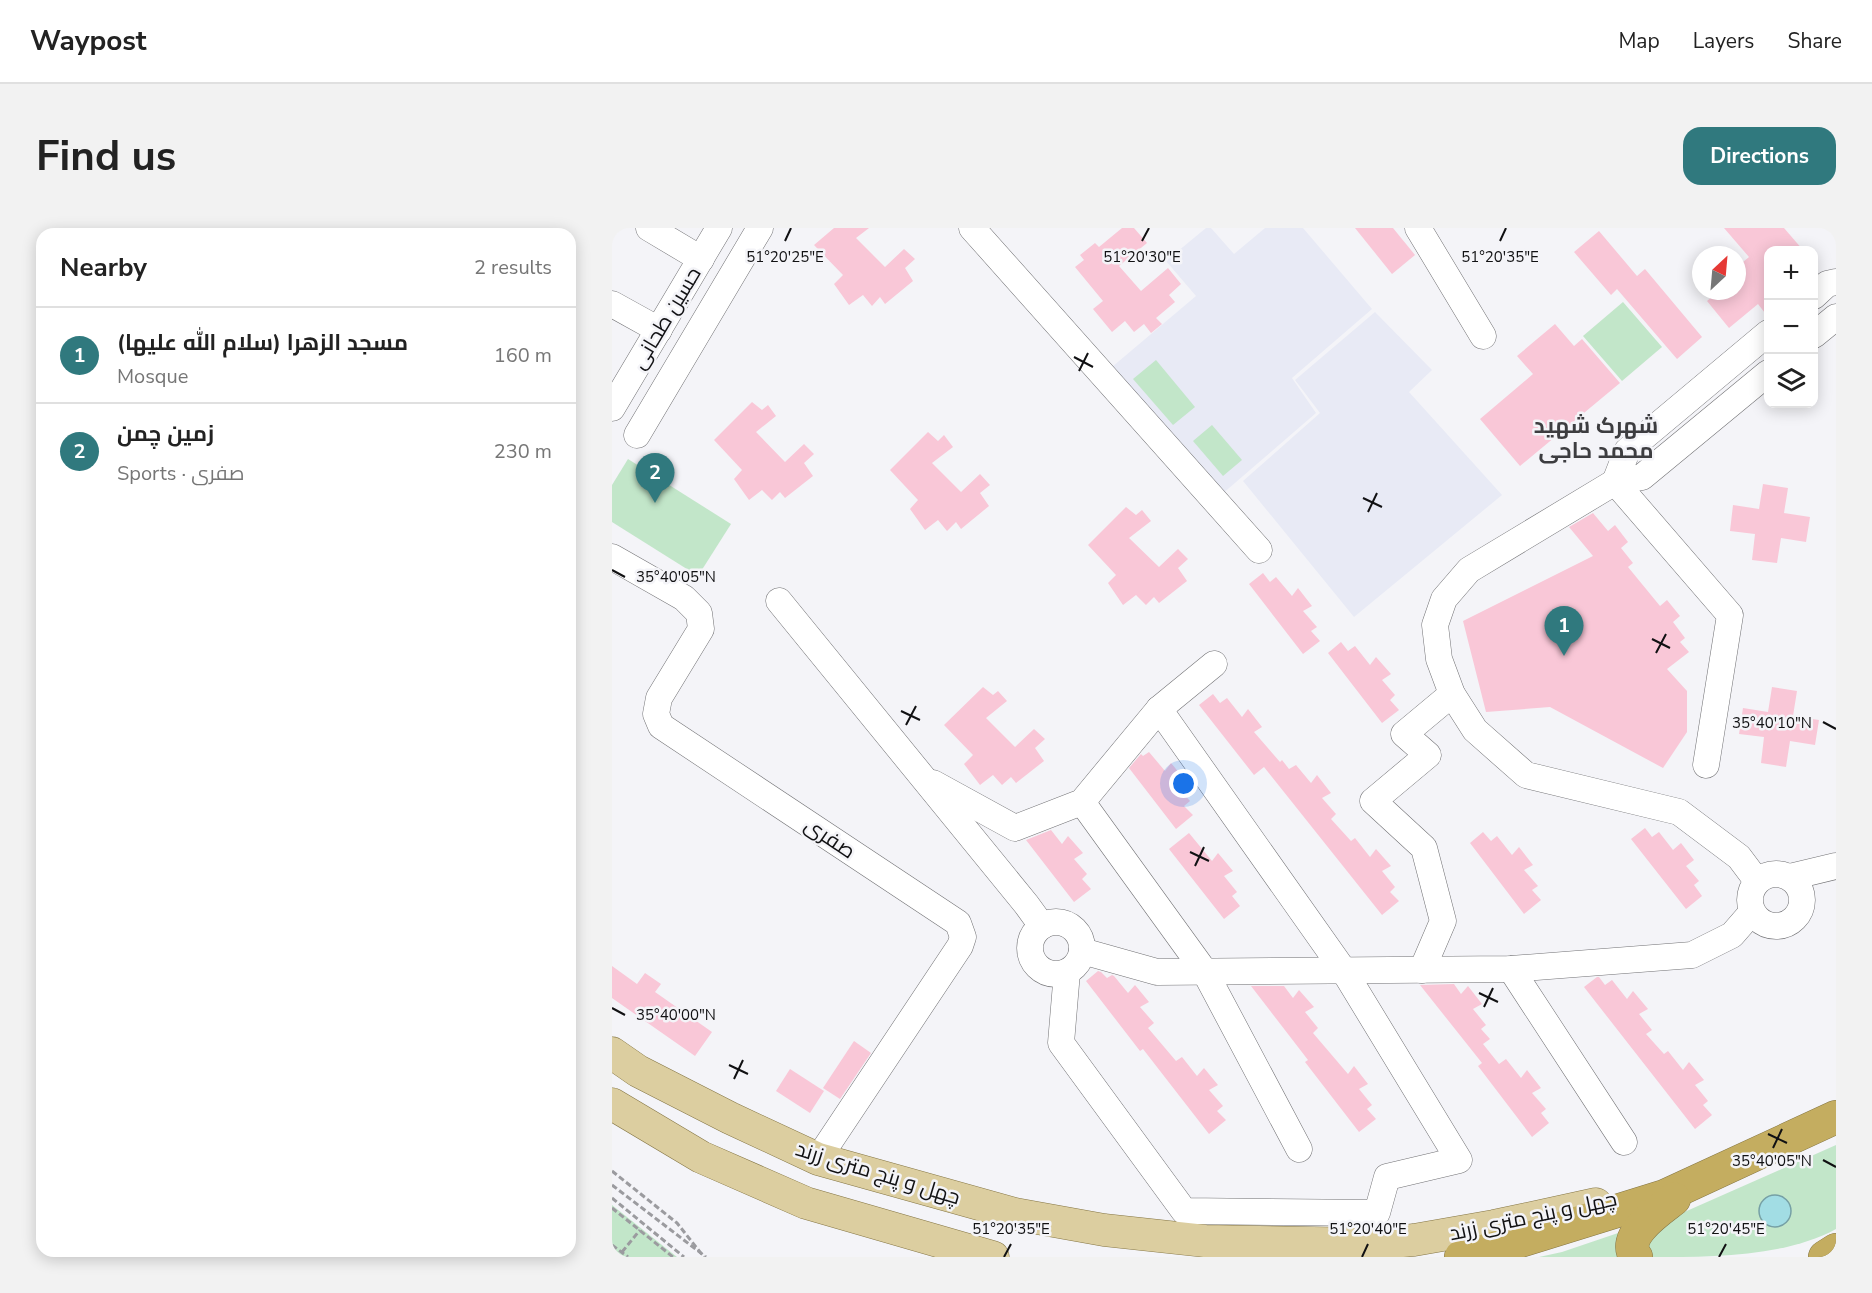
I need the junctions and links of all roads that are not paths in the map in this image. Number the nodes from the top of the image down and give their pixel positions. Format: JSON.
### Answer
{"nodes":[{"id":1,"x":649,"y":228,"type":"edge"},
{"id":2,"x":719,"y":228,"type":"edge"},
{"id":3,"x":760,"y":228,"type":"edge"},
{"id":4,"x":972,"y":228,"type":"edge"},
{"id":5,"x":1418,"y":228,"type":"edge"},
{"id":6,"x":701,"y":258,"type":"junction"},
{"id":7,"x":1836,"y":282,"type":"edge"},
{"id":8,"x":1818,"y":292,"type":"edge"},
{"id":9,"x":612,"y":304,"type":"edge"},
{"id":10,"x":1836,"y":317,"type":"edge"},
{"id":11,"x":659,"y":330,"type":"junction"},
{"id":12,"x":1818,"y":333,"type":"edge"},
{"id":13,"x":1483,"y":336,"type":"dead end"},
{"id":14,"x":1764,"y":336,"type":"edge"},
{"id":15,"x":1764,"y":376,"type":"edge"},
{"id":16,"x":612,"y":408,"type":"edge"},
{"id":17,"x":637,"y":435,"type":"dead end"},
{"id":18,"x":1614,"y":482,"type":"junction"},
{"id":19,"x":1259,"y":550,"type":"dead end"},
{"id":20,"x":612,"y":557,"type":"edge"},
{"id":21,"x":779,"y":601,"type":"dead end"},
{"id":22,"x":1214,"y":664,"type":"dead end"},
{"id":23,"x":1452,"y":694,"type":"junction"},
{"id":24,"x":1159,"y":709,"type":"junction"},
{"id":25,"x":1706,"y":765,"type":"dead end"},
{"id":26,"x":923,"y":777,"type":"junction"},
{"id":27,"x":1082,"y":802,"type":"junction"},
{"id":28,"x":1836,"y":866,"type":"edge"},
{"id":29,"x":1790,"y":877,"type":"junction"},
{"id":30,"x":1757,"y":881,"type":"junction"},
{"id":31,"x":1752,"y":912,"type":"junction"},
{"id":32,"x":1042,"y":926,"type":"junction"},
{"id":33,"x":1082,"y":951,"type":"junction"},
{"id":34,"x":1511,"y":969,"type":"junction"},
{"id":35,"x":1422,"y":970,"type":"junction"},
{"id":36,"x":1344,"y":971,"type":"junction"},
{"id":37,"x":1066,"y":972,"type":"junction"},
{"id":38,"x":1205,"y":972,"type":"junction"},
{"id":39,"x":612,"y":1053,"type":"edge"},
{"id":40,"x":612,"y":1104,"type":"edge"},
{"id":41,"x":1836,"y":1117,"type":"edge"},
{"id":42,"x":1624,"y":1142,"type":"dead end"},
{"id":43,"x":1299,"y":1149,"type":"dead end"},
{"id":44,"x":818,"y":1159,"type":"junction"},
{"id":45,"x":1696,"y":1182,"type":"junction"},
{"id":46,"x":1104,"y":1230,"type":"junction"},
{"id":47,"x":1836,"y":1250,"type":"edge"},
{"id":48,"x":993,"y":1257,"type":"edge"},
{"id":49,"x":1167,"y":1257,"type":"edge"},
{"id":50,"x":1461,"y":1257,"type":"edge"},
{"id":51,"x":1636,"y":1257,"type":"edge"},
{"id":52,"x":1825,"y":1257,"type":"edge"}],
"edges":[{"from":1,"to":6,"type":"street"},
{"from":2,"to":6,"type":"street","name":"حسین طحانی"},
{"from":3,"to":17,"type":"street"},
{"from":4,"to":19,"type":"street"},
{"from":5,"to":13,"type":"street"},
{"from":6,"to":11,"type":"street","name":"حسین طحانی"},
{"from":7,"to":8,"type":"street"},
{"from":9,"to":11,"type":"street"},
{"from":10,"to":12,"type":"street"},
{"from":11,"to":16,"type":"street","name":"حسین طحانی"},
{"from":14,"to":18,"type":"street"},
{"from":15,"to":18,"type":"street"},
{"from":18,"to":23,"type":"street"},
{"from":18,"to":25,"type":"street"},
{"from":20,"to":44,"type":"street","name":"صفری"},
{"from":21,"to":26,"type":"street"},
{"from":22,"to":24,"type":"street"},
{"from":23,"to":30,"type":"street"},
{"from":23,"to":35,"type":"street"},
{"from":24,"to":27,"type":"street"},
{"from":24,"to":36,"type":"street"},
{"from":26,"to":27,"type":"street"},
{"from":26,"to":32,"type":"street"},
{"from":27,"to":38,"type":"street"},
{"from":28,"to":29,"type":"street"},
{"from":29,"to":30,"type":"street"},
{"from":29,"to":31,"type":"street"},
{"from":30,"to":31,"type":"street"},
{"from":31,"to":34,"type":"street"},
{"from":32,"to":33,"type":"street"},
{"from":32,"to":37,"type":"street"},
{"from":33,"to":37,"type":"street"},
{"from":33,"to":38,"type":"street"},
{"from":34,"to":35,"type":"street"},
{"from":34,"to":42,"type":"street"},
{"from":35,"to":36,"type":"street"},
{"from":36,"to":37,"type":"street"},
{"from":36,"to":38,"type":"street"},
{"from":38,"to":43,"type":"street"},
{"from":39,"to":44,"type":"main road","name":"چهل و پنج متری زرند"},
{"from":40,"to":48,"type":"main road"},
{"from":41,"to":45,"type":"highway"},
{"from":44,"to":46,"type":"main road","name":"چهل و پنج متری زرند"},
{"from":45,"to":46,"type":"main road","name":"چهل و پنج متری زرند"},
{"from":45,"to":50,"type":"highway"},
{"from":45,"to":51,"type":"highway"},
{"from":46,"to":49,"type":"main road"},
{"from":47,"to":52,"type":"highway"}]}
